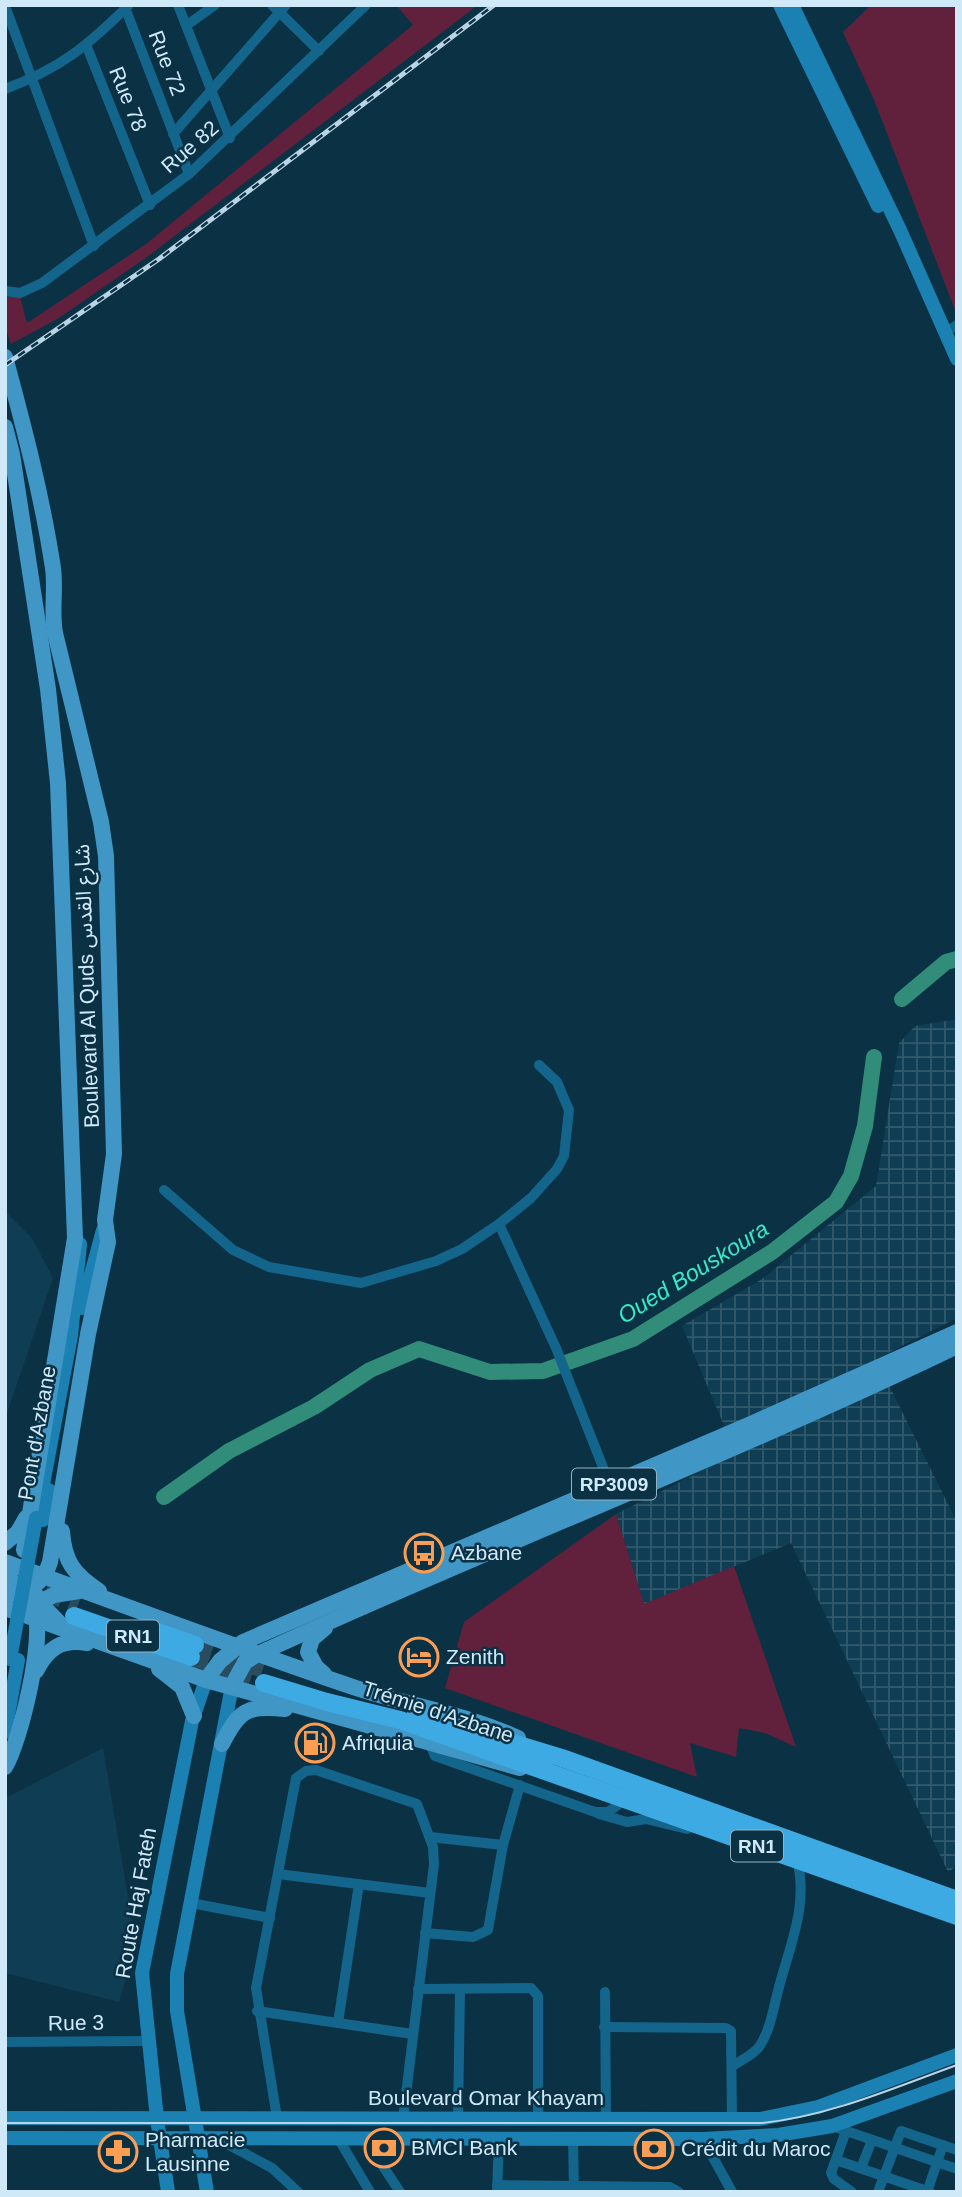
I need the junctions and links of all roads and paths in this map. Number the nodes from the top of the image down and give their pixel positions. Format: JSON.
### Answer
{"nodes":[{"id":1,"x":178,"y":5,"type":"edge"},
{"id":2,"x":215,"y":5,"type":"edge"},
{"id":3,"x":366,"y":5,"type":"edge"},
{"id":4,"x":780,"y":5,"type":"edge"},
{"id":5,"x":792,"y":5,"type":"edge"},
{"id":6,"x":5,"y":6,"type":"edge"},
{"id":7,"x":126,"y":7,"type":"edge"},
{"id":8,"x":279,"y":8,"type":"edge"},
{"id":9,"x":187,"y":24,"type":"junction"},
{"id":10,"x":87,"y":47,"type":"junction"},
{"id":11,"x":319,"y":51,"type":"junction"},
{"id":12,"x":31,"y":79,"type":"junction"},
{"id":13,"x":5,"y":89,"type":"edge"},
{"id":14,"x":210,"y":90,"type":"junction"},
{"id":15,"x":173,"y":134,"type":"junction"},
{"id":16,"x":230,"y":138,"type":"junction"},
{"id":17,"x":189,"y":174,"type":"junction"},
{"id":18,"x":150,"y":205,"type":"junction"},
{"id":19,"x":94,"y":246,"type":"junction"},
{"id":20,"x":5,"y":291,"type":"edge"},
{"id":21,"x":947,"y":329,"type":"edge"},
{"id":22,"x":5,"y":357,"type":"edge"},
{"id":23,"x":957,"y":359,"type":"edge"},
{"id":24,"x":5,"y":427,"type":"edge"},
{"id":25,"x":539,"y":1066,"type":"dead end"},
{"id":26,"x":74,"y":1169,"type":"junction"},
{"id":27,"x":164,"y":1190,"type":"dead end"},
{"id":28,"x":105,"y":1220,"type":"junction"},
{"id":29,"x":499,"y":1224,"type":"junction"},
{"id":30,"x":957,"y":1332,"type":"edge"},
{"id":31,"x":73,"y":1337,"type":"junction"},
{"id":32,"x":957,"y":1346,"type":"edge"},
{"id":33,"x":610,"y":1485,"type":"junction"},
{"id":34,"x":60,"y":1496,"type":"junction"},
{"id":35,"x":36,"y":1517,"type":"junction"},
{"id":36,"x":5,"y":1543,"type":"edge"},
{"id":37,"x":10,"y":1565,"type":"edge"},
{"id":38,"x":46,"y":1576,"type":"junction"},
{"id":39,"x":63,"y":1592,"type":"junction"},
{"id":40,"x":5,"y":1594,"type":"edge"},
{"id":41,"x":27,"y":1604,"type":"edge"},
{"id":42,"x":125,"y":1607,"type":"junction"},
{"id":43,"x":75,"y":1610,"type":"junction"},
{"id":44,"x":341,"y":1616,"type":"junction"},
{"id":45,"x":268,"y":1631,"type":"junction"},
{"id":46,"x":114,"y":1647,"type":"junction"},
{"id":47,"x":198,"y":1649,"type":"junction"},
{"id":48,"x":133,"y":1653,"type":"junction"},
{"id":49,"x":11,"y":1658,"type":"edge"},
{"id":50,"x":232,"y":1661,"type":"junction"},
{"id":51,"x":328,"y":1677,"type":"junction"},
{"id":52,"x":30,"y":1682,"type":"junction"},
{"id":53,"x":262,"y":1682,"type":"junction"},
{"id":54,"x":232,"y":1686,"type":"junction"},
{"id":55,"x":5,"y":1699,"type":"edge"},
{"id":56,"x":305,"y":1709,"type":"junction"},
{"id":57,"x":194,"y":1716,"type":"junction"},
{"id":58,"x":5,"y":1732,"type":"edge"},
{"id":59,"x":429,"y":1742,"type":"junction"},
{"id":60,"x":222,"y":1744,"type":"junction"},
{"id":61,"x":5,"y":1767,"type":"edge"},
{"id":62,"x":559,"y":1767,"type":"junction"},
{"id":63,"x":520,"y":1785,"type":"junction"},
{"id":64,"x":625,"y":1800,"type":"junction"},
{"id":65,"x":595,"y":1812,"type":"junction"},
{"id":66,"x":696,"y":1824,"type":"junction"},
{"id":67,"x":429,"y":1837,"type":"junction"},
{"id":68,"x":503,"y":1846,"type":"junction"},
{"id":69,"x":797,"y":1860,"type":"junction"},
{"id":70,"x":278,"y":1874,"type":"junction"},
{"id":71,"x":359,"y":1884,"type":"junction"},
{"id":72,"x":430,"y":1893,"type":"junction"},
{"id":73,"x":957,"y":1900,"type":"edge"},
{"id":74,"x":191,"y":1903,"type":"junction"},
{"id":75,"x":957,"y":1916,"type":"edge"},
{"id":76,"x":270,"y":1918,"type":"junction"},
{"id":77,"x":425,"y":1933,"type":"junction"},
{"id":78,"x":418,"y":1989,"type":"junction"},
{"id":79,"x":460,"y":1990,"type":"junction"},
{"id":80,"x":605,"y":1992,"type":"dead end"},
{"id":81,"x":257,"y":2011,"type":"junction"},
{"id":82,"x":338,"y":2023,"type":"junction"},
{"id":83,"x":604,"y":2027,"type":"junction"},
{"id":84,"x":412,"y":2034,"type":"junction"},
{"id":85,"x":147,"y":2041,"type":"junction"},
{"id":86,"x":5,"y":2042,"type":"edge"},
{"id":87,"x":957,"y":2055,"type":"edge"},
{"id":88,"x":733,"y":2066,"type":"junction"},
{"id":89,"x":957,"y":2081,"type":"edge"},
{"id":90,"x":277,"y":2118,"type":"junction"},
{"id":91,"x":5,"y":2119,"type":"edge"},
{"id":92,"x":156,"y":2119,"type":"junction"},
{"id":93,"x":195,"y":2119,"type":"junction"},
{"id":94,"x":404,"y":2119,"type":"junction"},
{"id":95,"x":458,"y":2119,"type":"junction"},
{"id":96,"x":538,"y":2119,"type":"junction"},
{"id":97,"x":606,"y":2120,"type":"junction"},
{"id":98,"x":732,"y":2120,"type":"junction"},
{"id":99,"x":839,"y":2128,"type":"junction"},
{"id":100,"x":159,"y":2137,"type":"junction"},
{"id":101,"x":5,"y":2138,"type":"edge"},
{"id":102,"x":198,"y":2138,"type":"junction"},
{"id":103,"x":217,"y":2138,"type":"junction"},
{"id":104,"x":338,"y":2138,"type":"junction"},
{"id":105,"x":365,"y":2139,"type":"junction"},
{"id":106,"x":573,"y":2139,"type":"junction"},
{"id":107,"x":703,"y":2139,"type":"junction"},
{"id":108,"x":499,"y":2140,"type":"junction"},
{"id":109,"x":872,"y":2140,"type":"junction"},
{"id":110,"x":943,"y":2145,"type":"junction"},
{"id":111,"x":894,"y":2147,"type":"junction"},
{"id":112,"x":957,"y":2150,"type":"edge"},
{"id":113,"x":836,"y":2160,"type":"junction"},
{"id":114,"x":937,"y":2162,"type":"junction"},
{"id":115,"x":861,"y":2168,"type":"junction"},
{"id":116,"x":957,"y":2169,"type":"edge"},
{"id":117,"x":884,"y":2176,"type":"junction"},
{"id":118,"x":497,"y":2188,"type":"edge"},
{"id":119,"x":574,"y":2189,"type":"edge"},
{"id":120,"x":928,"y":2191,"type":"edge"},
{"id":121,"x":168,"y":2192,"type":"edge"},
{"id":122,"x":207,"y":2192,"type":"edge"},
{"id":123,"x":298,"y":2192,"type":"edge"},
{"id":124,"x":370,"y":2192,"type":"edge"},
{"id":125,"x":400,"y":2192,"type":"edge"},
{"id":126,"x":679,"y":2192,"type":"edge"},
{"id":127,"x":732,"y":2192,"type":"edge"},
{"id":128,"x":852,"y":2192,"type":"edge"},
{"id":129,"x":878,"y":2192,"type":"edge"}],
"edges":[{"from":1,"to":9,"type":"street"},
{"from":2,"to":9,"type":"street"},
{"from":3,"to":11,"type":"street","name":"Rue 82"},
{"from":4,"to":21,"type":"street"},
{"from":5,"to":21,"type":"street"},
{"from":6,"to":12,"type":"street"},
{"from":7,"to":10,"type":"street"},
{"from":7,"to":15,"type":"street","name":"Rue 72"},
{"from":8,"to":11,"type":"street"},
{"from":8,"to":14,"type":"street"},
{"from":9,"to":14,"type":"street"},
{"from":10,"to":12,"type":"street"},
{"from":10,"to":18,"type":"street","name":"Rue 78"},
{"from":11,"to":16,"type":"street","name":"Rue 82"},
{"from":12,"to":13,"type":"street"},
{"from":12,"to":19,"type":"street"},
{"from":14,"to":15,"type":"street"},
{"from":14,"to":16,"type":"street"},
{"from":15,"to":17,"type":"street","name":"Rue 72"},
{"from":16,"to":17,"type":"street","name":"Rue 82"},
{"from":17,"to":18,"type":"street","name":"Rue 82"},
{"from":18,"to":19,"type":"street","name":"Rue 82"},
{"from":19,"to":20,"type":"street","name":"Rue 82"},
{"from":21,"to":23,"type":"street"},
{"from":22,"to":28,"type":"main road","name":"Boulevard Al Quds شارع القدس"},
{"from":24,"to":26,"type":"main road","name":"Boulevard Al Quds شارع القدس"},
{"from":25,"to":29,"type":"street"},
{"from":26,"to":31,"type":"street"},
{"from":26,"to":35,"type":"main road","name":"Boulevard Al Quds شارع القدس"},
{"from":27,"to":29,"type":"street"},
{"from":28,"to":31,"type":"street"},
{"from":28,"to":34,"type":"main road","name":"Boulevard Al Quds شارع القدس"},
{"from":29,"to":33,"type":"street"},
{"from":30,"to":33,"type":"main road","number":"RP3009"},
{"from":31,"to":35,"type":"street","name":"Pont d'Azbane"},
{"from":32,"to":44,"type":"main road","number":"RP3009"},
{"from":33,"to":45,"type":"main road","number":"RP3009"},
{"from":34,"to":38,"type":"main road","name":"Boulevard Al Quds شارع القدس"},
{"from":34,"to":42,"type":"main road"},
{"from":35,"to":36,"type":"main road"},
{"from":35,"to":37,"type":"main road","name":"Boulevard Al Quds شارع القدس"},
{"from":35,"to":49,"type":"street","name":"Pont d'Azbane","bridge":true},
{"from":37,"to":38,"type":"main road"},
{"from":37,"to":40,"type":"main road","name":"Boulevard Al Quds شارع القدس"},
{"from":37,"to":41,"type":"main road"},
{"from":38,"to":41,"type":"main road"},
{"from":38,"to":43,"type":"main road"},
{"from":39,"to":41,"type":"main road"},
{"from":39,"to":43,"type":"main road"},
{"from":39,"to":43,"type":"main road"},
{"from":40,"to":41,"type":"main road"},
{"from":41,"to":43,"type":"main road"},
{"from":41,"to":49,"type":"main road"},
{"from":41,"to":52,"type":"main road"},
{"from":42,"to":43,"type":"main road"},
{"from":42,"to":47,"type":"main road"},
{"from":43,"to":46,"type":"main road"},
{"from":43,"to":47,"type":"highway","number":"RN1"},
{"from":44,"to":50,"type":"main road","number":"RP3009"},
{"from":44,"to":51,"type":"main road"},
{"from":45,"to":47,"type":"main road"},
{"from":45,"to":50,"type":"main road"},
{"from":46,"to":48,"type":"main road"},
{"from":46,"to":52,"type":"main road"},
{"from":47,"to":48,"type":"main road"},
{"from":47,"to":50,"type":"main road"},
{"from":47,"to":50,"type":"main road"},
{"from":48,"to":57,"type":"main road"},
{"from":49,"to":55,"type":"street"},
{"from":49,"to":58,"type":"street"},
{"from":50,"to":51,"type":"main road"},
{"from":50,"to":53,"type":"main road"},
{"from":50,"to":54,"type":"main road"},
{"from":50,"to":54,"type":"main road"},
{"from":50,"to":57,"type":"street","name":"Route Haj Fateh"},
{"from":51,"to":62,"type":"main road"},
{"from":52,"to":61,"type":"main road"},
{"from":53,"to":54,"type":"main road"},
{"from":53,"to":56,"type":"main road"},
{"from":53,"to":62,"type":"highway","name":"Trémie d'Azbane","number":"RN1"},
{"from":54,"to":60,"type":"street"},
{"from":56,"to":59,"type":"main road"},
{"from":56,"to":60,"type":"main road"},
{"from":57,"to":85,"type":"street","name":"Route Haj Fateh"},
{"from":59,"to":62,"type":"main road"},
{"from":59,"to":63,"type":"street"},
{"from":60,"to":74,"type":"street"},
{"from":62,"to":64,"type":"highway","number":"RN1"},
{"from":62,"to":73,"type":"highway","number":"RN1"},
{"from":63,"to":65,"type":"street"},
{"from":63,"to":68,"type":"street"},
{"from":64,"to":65,"type":"street"},
{"from":64,"to":66,"type":"highway","number":"RN1"},
{"from":65,"to":66,"type":"street"},
{"from":66,"to":69,"type":"highway","number":"RN1"},
{"from":67,"to":68,"type":"street"},
{"from":67,"to":70,"type":"street"},
{"from":67,"to":72,"type":"street"},
{"from":68,"to":77,"type":"street"},
{"from":69,"to":75,"type":"highway","number":"RN1"},
{"from":69,"to":88,"type":"street"},
{"from":70,"to":71,"type":"street"},
{"from":70,"to":76,"type":"street"},
{"from":71,"to":72,"type":"street"},
{"from":71,"to":82,"type":"street"},
{"from":72,"to":77,"type":"street"},
{"from":74,"to":76,"type":"street"},
{"from":74,"to":93,"type":"street"},
{"from":76,"to":81,"type":"street"},
{"from":77,"to":78,"type":"street"},
{"from":78,"to":79,"type":"street"},
{"from":78,"to":84,"type":"street"},
{"from":79,"to":95,"type":"street"},
{"from":79,"to":96,"type":"street"},
{"from":80,"to":83,"type":"street"},
{"from":81,"to":82,"type":"street"},
{"from":81,"to":90,"type":"street"},
{"from":82,"to":84,"type":"street"},
{"from":83,"to":88,"type":"street"},
{"from":83,"to":97,"type":"street"},
{"from":84,"to":94,"type":"street"},
{"from":85,"to":86,"type":"street","name":"Rue 3"},
{"from":85,"to":92,"type":"street","name":"Route Haj Fateh"},
{"from":87,"to":98,"type":"street","name":"Boulevard Omar Khayam"},
{"from":88,"to":98,"type":"street"},
{"from":89,"to":99,"type":"street","name":"Boulevard Omar Khayam"},
{"from":90,"to":93,"type":"street","name":"Boulevard Omar Khayam"},
{"from":90,"to":94,"type":"street","name":"Boulevard Omar Khayam"},
{"from":91,"to":92,"type":"street","name":"Boulevard Omar Khayam"},
{"from":92,"to":93,"type":"street","name":"Boulevard Omar Khayam"},
{"from":92,"to":100,"type":"street","name":"Route Haj Fateh"},
{"from":93,"to":102,"type":"street"},
{"from":94,"to":95,"type":"street","name":"Boulevard Omar Khayam"},
{"from":95,"to":96,"type":"street","name":"Boulevard Omar Khayam"},
{"from":96,"to":97,"type":"street","name":"Boulevard Omar Khayam"},
{"from":97,"to":98,"type":"street","name":"Boulevard Omar Khayam"},
{"from":99,"to":107,"type":"street","name":"Boulevard Omar Khayam"},
{"from":99,"to":109,"type":"street"},
{"from":99,"to":113,"type":"street"},
{"from":100,"to":101,"type":"street","name":"Boulevard Omar Khayam"},
{"from":100,"to":102,"type":"street","name":"Boulevard Omar Khayam"},
{"from":100,"to":121,"type":"street","name":"Route Haj Fateh"},
{"from":102,"to":103,"type":"street","name":"Boulevard Omar Khayam"},
{"from":102,"to":122,"type":"street"},
{"from":103,"to":104,"type":"street","name":"Boulevard Omar Khayam"},
{"from":103,"to":123,"type":"street"},
{"from":104,"to":105,"type":"street","name":"Boulevard Omar Khayam"},
{"from":104,"to":124,"type":"street"},
{"from":105,"to":108,"type":"street","name":"Boulevard Omar Khayam"},
{"from":105,"to":125,"type":"street"},
{"from":106,"to":107,"type":"street","name":"Boulevard Omar Khayam"},
{"from":106,"to":108,"type":"street","name":"Boulevard Omar Khayam"},
{"from":106,"to":119,"type":"street"},
{"from":107,"to":127,"type":"street"},
{"from":108,"to":118,"type":"street"},
{"from":109,"to":111,"type":"street"},
{"from":109,"to":115,"type":"street"},
{"from":110,"to":111,"type":"street"},
{"from":110,"to":112,"type":"street"},
{"from":110,"to":114,"type":"street"},
{"from":111,"to":114,"type":"street"},
{"from":111,"to":117,"type":"street"},
{"from":113,"to":115,"type":"street"},
{"from":113,"to":128,"type":"street"},
{"from":114,"to":116,"type":"street"},
{"from":114,"to":120,"type":"street"},
{"from":115,"to":117,"type":"street"},
{"from":117,"to":120,"type":"street"},
{"from":117,"to":129,"type":"street"},
{"from":118,"to":119,"type":"street"},
{"from":119,"to":126,"type":"street"}]}
